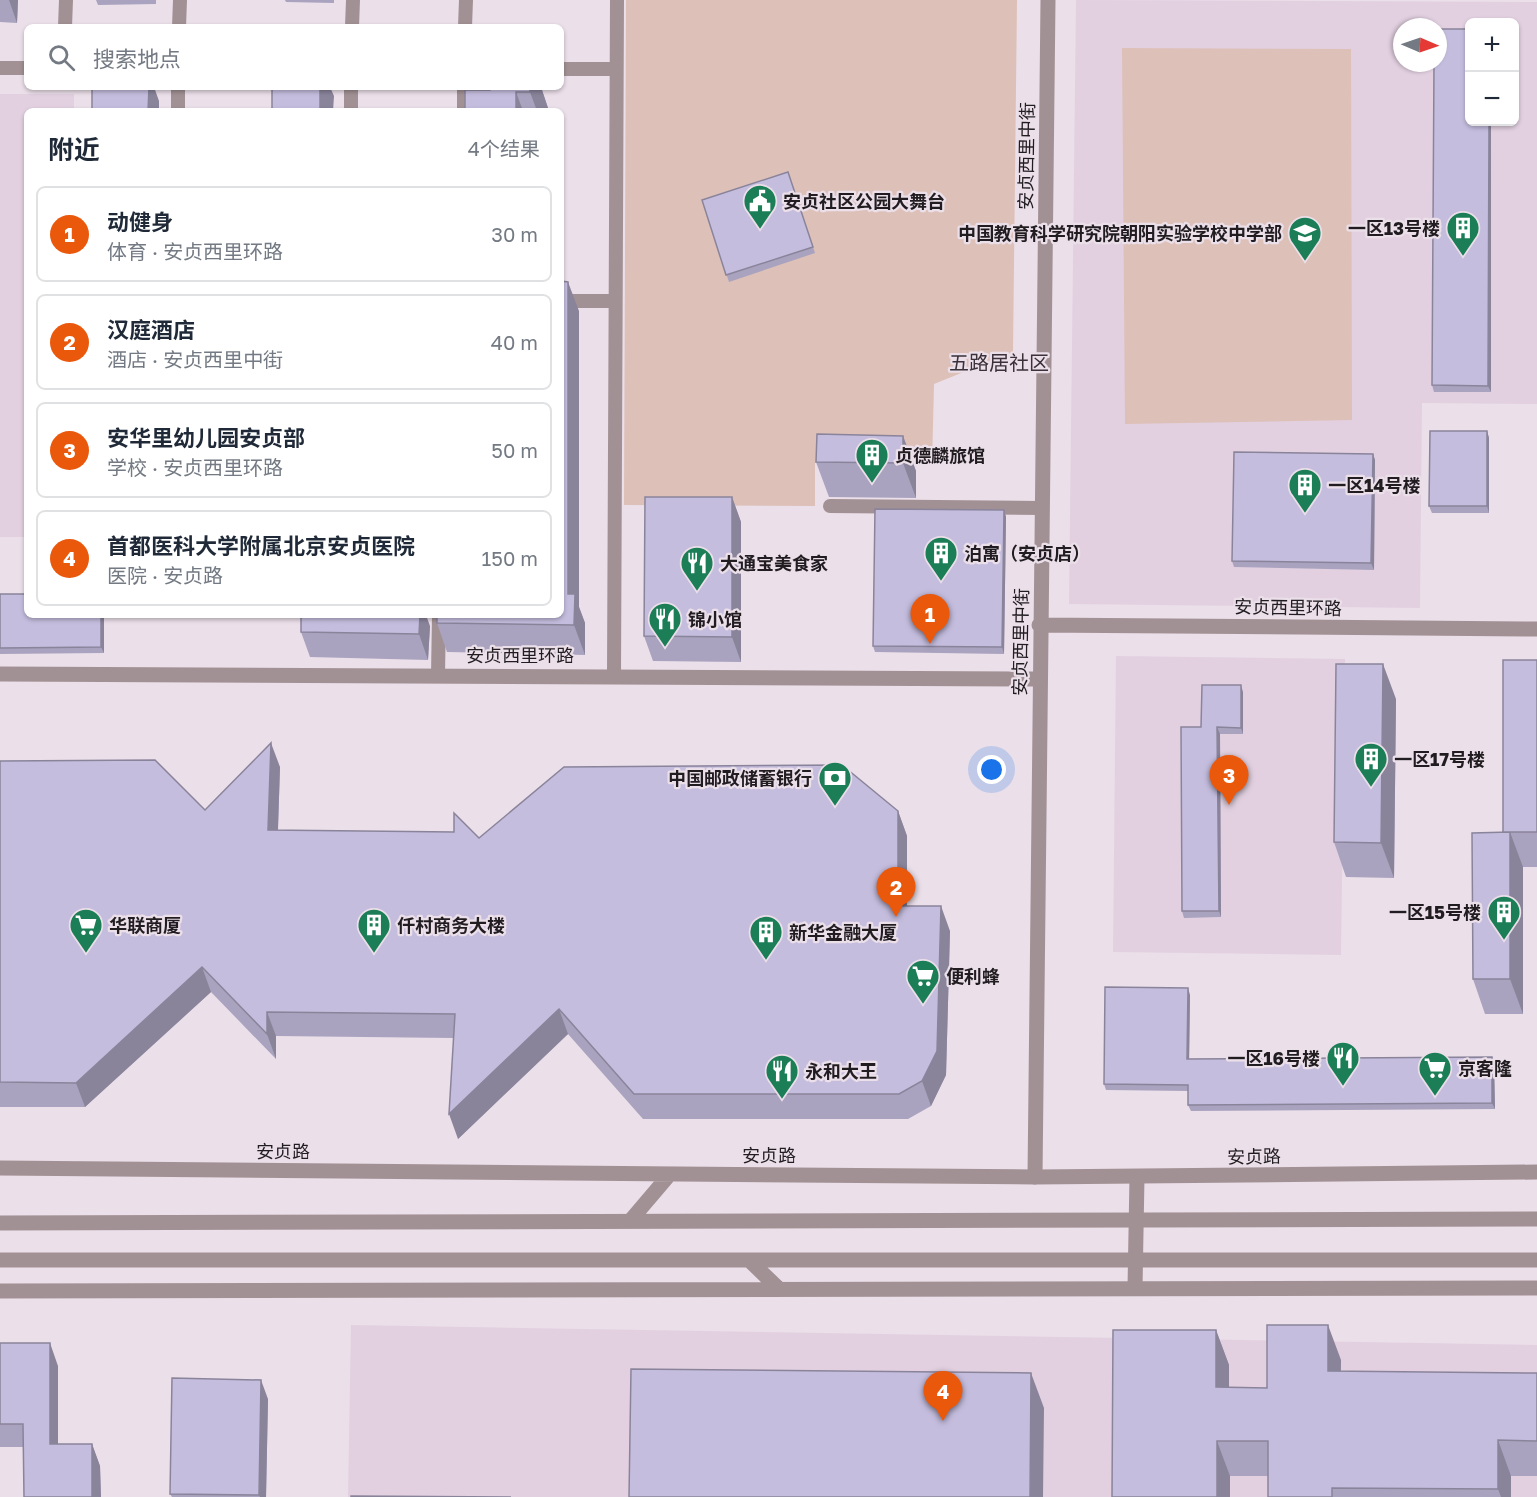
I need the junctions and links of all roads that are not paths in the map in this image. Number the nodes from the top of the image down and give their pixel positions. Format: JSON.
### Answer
{"nodes":[{"id":1,"x":66,"y":0,"type":"edge"},
{"id":2,"x":180,"y":0,"type":"edge"},
{"id":3,"x":353,"y":0,"type":"edge"},
{"id":4,"x":466,"y":0,"type":"edge"},
{"id":5,"x":617,"y":0,"type":"edge"},
{"id":6,"x":1048,"y":0,"type":"edge"},
{"id":7,"x":65,"y":24,"type":"edge"},
{"id":8,"x":179,"y":24,"type":"edge"},
{"id":9,"x":352,"y":24,"type":"edge"},
{"id":10,"x":465,"y":24,"type":"edge"},
{"id":11,"x":0,"y":68,"type":"edge"},
{"id":12,"x":24,"y":68,"type":"edge"},
{"id":13,"x":564,"y":69,"type":"edge"},
{"id":14,"x":616,"y":69,"type":"junction"},
{"id":15,"x":178,"y":90,"type":"edge"},
{"id":16,"x":351,"y":90,"type":"edge"},
{"id":17,"x":464,"y":90,"type":"edge"},
{"id":18,"x":178,"y":108,"type":"edge"},
{"id":19,"x":351,"y":108,"type":"edge"},
{"id":20,"x":464,"y":108,"type":"edge"},
{"id":21,"x":564,"y":301,"type":"edge"},
{"id":22,"x":615,"y":301,"type":"junction"},
{"id":23,"x":830,"y":506,"type":"dead end"},
{"id":24,"x":1041,"y":508,"type":"junction"},
{"id":25,"x":439,"y":618,"type":"edge"},
{"id":26,"x":1040,"y":625,"type":"junction"},
{"id":27,"x":1537,"y":629,"type":"edge"},
{"id":28,"x":0,"y":674,"type":"edge"},
{"id":29,"x":438,"y":675,"type":"junction"},
{"id":30,"x":614,"y":675,"type":"junction"},
{"id":31,"x":1039,"y":679,"type":"junction"},
{"id":32,"x":0,"y":1168,"type":"edge"},
{"id":33,"x":1537,"y":1172,"type":"edge"},
{"id":34,"x":670,"y":1174,"type":"junction"},
{"id":35,"x":1035,"y":1177,"type":"junction"},
{"id":36,"x":1137,"y":1177,"type":"junction"},
{"id":37,"x":1137,"y":1219,"type":"junction"},
{"id":38,"x":1537,"y":1219,"type":"edge"},
{"id":39,"x":630,"y":1221,"type":"junction"},
{"id":40,"x":0,"y":1223,"type":"edge"},
{"id":41,"x":0,"y":1260,"type":"edge"},
{"id":42,"x":748,"y":1260,"type":"junction"},
{"id":43,"x":1537,"y":1260,"type":"edge"},
{"id":44,"x":1136,"y":1261,"type":"junction"},
{"id":45,"x":1135,"y":1288,"type":"junction"},
{"id":46,"x":1537,"y":1288,"type":"edge"},
{"id":47,"x":779,"y":1289,"type":"junction"},
{"id":48,"x":0,"y":1291,"type":"edge"}],
"edges":[{"from":1,"to":7,"type":"lane"},
{"from":2,"to":8,"type":"lane"},
{"from":3,"to":9,"type":"lane"},
{"from":4,"to":10,"type":"lane"},
{"from":5,"to":14,"type":"lane"},
{"from":6,"to":24,"type":"street","name":"安贞西里中街"},
{"from":11,"to":12,"type":"lane"},
{"from":13,"to":14,"type":"lane"},
{"from":14,"to":22,"type":"lane"},
{"from":15,"to":18,"type":"lane"},
{"from":16,"to":19,"type":"lane"},
{"from":17,"to":20,"type":"lane"},
{"from":21,"to":22,"type":"lane"},
{"from":22,"to":30,"type":"lane"},
{"from":23,"to":24,"type":"lane"},
{"from":24,"to":26,"type":"street","name":"安贞西里中街"},
{"from":25,"to":29,"type":"lane"},
{"from":26,"to":27,"type":"street","name":"安贞西里环路"},
{"from":26,"to":31,"type":"street","name":"安贞西里中街"},
{"from":28,"to":29,"type":"street","name":"安贞西里环路"},
{"from":29,"to":30,"type":"street","name":"安贞西里环路"},
{"from":30,"to":31,"type":"street","name":"安贞西里环路"},
{"from":31,"to":35,"type":"street","name":"安贞西里中街"},
{"from":32,"to":34,"type":"street","name":"安贞路"},
{"from":33,"to":36,"type":"street","name":"安贞路"},
{"from":34,"to":35,"type":"street","name":"安贞路"},
{"from":34,"to":39,"type":"street"},
{"from":35,"to":36,"type":"street","name":"安贞路"},
{"from":36,"to":37,"type":"street"},
{"from":37,"to":38,"type":"street"},
{"from":37,"to":39,"type":"street"},
{"from":37,"to":44,"type":"street"},
{"from":39,"to":40,"type":"street"},
{"from":41,"to":42,"type":"street"},
{"from":42,"to":44,"type":"street"},
{"from":42,"to":47,"type":"street"},
{"from":43,"to":44,"type":"street"},
{"from":44,"to":45,"type":"street"},
{"from":45,"to":46,"type":"street"},
{"from":45,"to":47,"type":"street"},
{"from":47,"to":48,"type":"street"}]}
